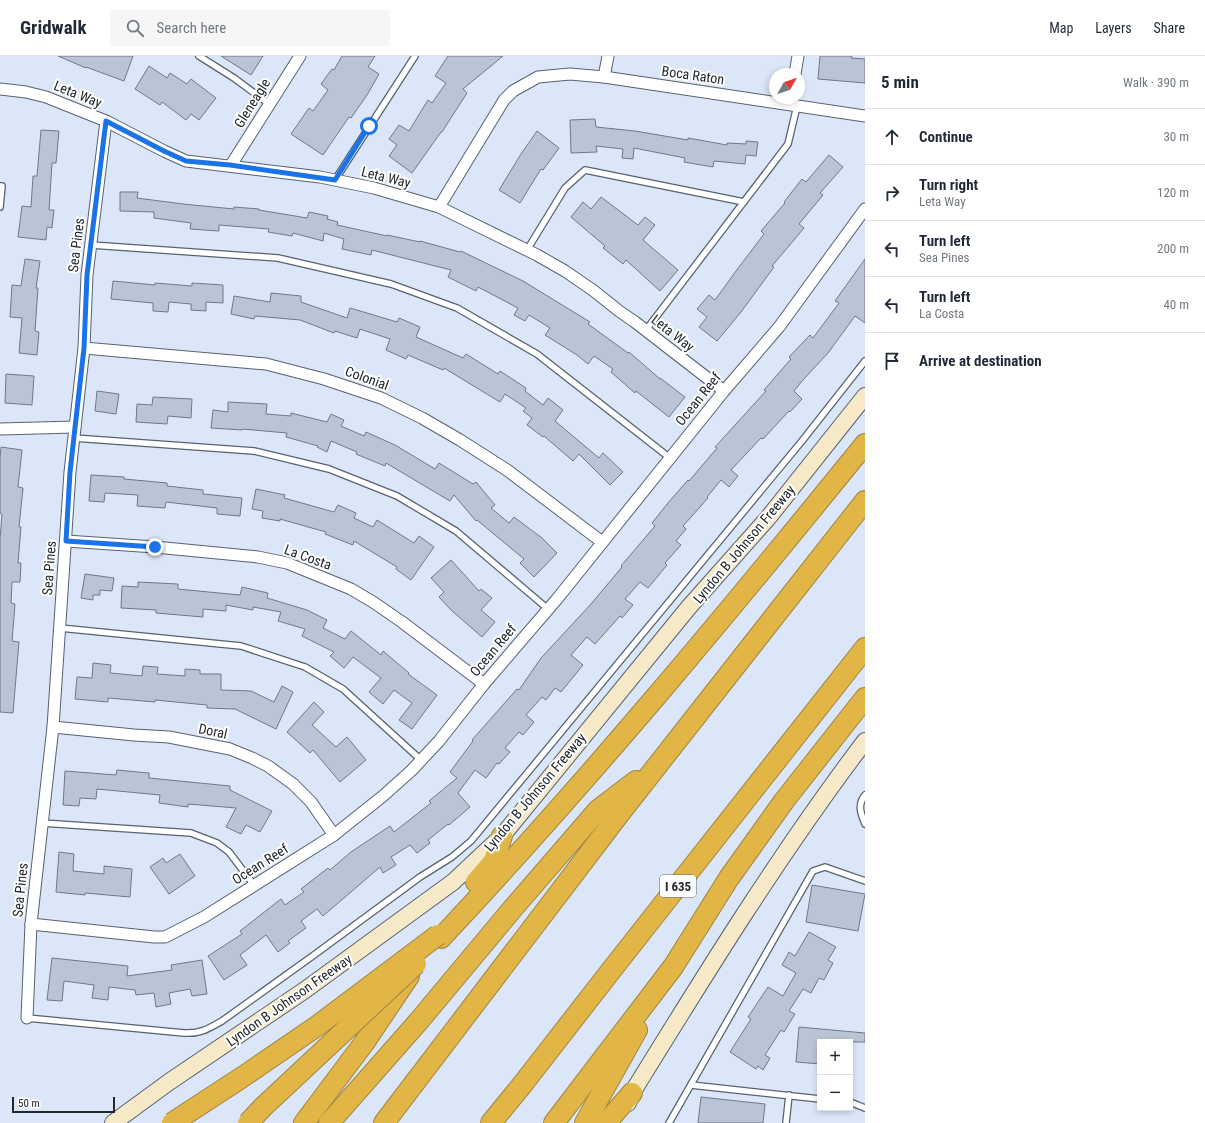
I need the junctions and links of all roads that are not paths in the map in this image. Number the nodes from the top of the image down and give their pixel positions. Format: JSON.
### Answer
{"nodes":[{"id":1,"x":199,"y":56,"type":"edge"},
{"id":2,"x":300,"y":56,"type":"edge"},
{"id":3,"x":415,"y":56,"type":"edge"},
{"id":4,"x":608,"y":56,"type":"edge"},
{"id":5,"x":798,"y":56,"type":"edge"},
{"id":6,"x":796,"y":68,"type":"edge"},
{"id":7,"x":604,"y":77,"type":"junction"},
{"id":8,"x":0,"y":89,"type":"edge"},
{"id":9,"x":769,"y":99,"type":"edge"},
{"id":10,"x":269,"y":104,"type":"junction"},
{"id":11,"x":794,"y":104,"type":"edge"},
{"id":12,"x":798,"y":106,"type":"junction"},
{"id":13,"x":865,"y":116,"type":"edge"},
{"id":14,"x":106,"y":121,"type":"junction"},
{"id":15,"x":230,"y":165,"type":"junction"},
{"id":16,"x":335,"y":180,"type":"junction"},
{"id":17,"x":0,"y":186,"type":"edge"},
{"id":18,"x":744,"y":202,"type":"junction"},
{"id":19,"x":0,"y":207,"type":"edge"},
{"id":20,"x":439,"y":207,"type":"junction"},
{"id":21,"x":865,"y":209,"type":"edge"},
{"id":22,"x":91,"y":244,"type":"junction"},
{"id":23,"x":527,"y":250,"type":"junction"},
{"id":24,"x":646,"y":330,"type":"junction"},
{"id":25,"x":84,"y":348,"type":"junction"},
{"id":26,"x":865,"y":361,"type":"edge"},
{"id":27,"x":724,"y":391,"type":"junction"},
{"id":28,"x":865,"y":396,"type":"edge"},
{"id":29,"x":0,"y":429,"type":"edge"},
{"id":30,"x":74,"y":433,"type":"junction"},
{"id":31,"x":865,"y":444,"type":"edge"},
{"id":32,"x":670,"y":458,"type":"junction"},
{"id":33,"x":865,"y":501,"type":"edge"},
{"id":34,"x":66,"y":541,"type":"junction"},
{"id":35,"x":602,"y":542,"type":"junction"},
{"id":36,"x":548,"y":609,"type":"junction"},
{"id":37,"x":60,"y":628,"type":"junction"},
{"id":38,"x":865,"y":648,"type":"edge"},
{"id":39,"x":484,"y":684,"type":"junction"},
{"id":40,"x":865,"y":698,"type":"edge"},
{"id":41,"x":53,"y":727,"type":"junction"},
{"id":42,"x":865,"y":740,"type":"edge"},
{"id":43,"x":421,"y":760,"type":"junction"},
{"id":44,"x":660,"y":763,"type":"junction"},
{"id":45,"x":865,"y":795,"type":"edge"},
{"id":46,"x":42,"y":823,"type":"junction"},
{"id":47,"x":865,"y":824,"type":"edge"},
{"id":48,"x":334,"y":835,"type":"junction"},
{"id":49,"x":502,"y":836,"type":"junction"},
{"id":50,"x":865,"y":881,"type":"edge"},
{"id":51,"x":254,"y":885,"type":"junction"},
{"id":52,"x":31,"y":924,"type":"junction"},
{"id":53,"x":440,"y":936,"type":"junction"},
{"id":54,"x":672,"y":967,"type":"junction"},
{"id":55,"x":27,"y":1018,"type":"joint"},
{"id":56,"x":691,"y":1085,"type":"junction"},
{"id":57,"x":522,"y":1086,"type":"junction"},
{"id":58,"x":632,"y":1093,"type":"junction"},
{"id":59,"x":788,"y":1095,"type":"junction"},
{"id":60,"x":817,"y":1099,"type":"edge"},
{"id":61,"x":853,"y":1103,"type":"edge"},
{"id":62,"x":865,"y":1108,"type":"edge"},
{"id":63,"x":113,"y":1123,"type":"edge"},
{"id":64,"x":172,"y":1123,"type":"edge"},
{"id":65,"x":248,"y":1123,"type":"edge"},
{"id":66,"x":304,"y":1123,"type":"edge"},
{"id":67,"x":329,"y":1123,"type":"edge"},
{"id":68,"x":384,"y":1123,"type":"edge"},
{"id":69,"x":491,"y":1123,"type":"edge"},
{"id":70,"x":503,"y":1123,"type":"edge"},
{"id":71,"x":554,"y":1123,"type":"edge"},
{"id":72,"x":585,"y":1123,"type":"edge"},
{"id":73,"x":606,"y":1123,"type":"edge"},
{"id":74,"x":619,"y":1123,"type":"edge"},
{"id":75,"x":669,"y":1123,"type":"edge"},
{"id":76,"x":786,"y":1123,"type":"edge"}],
"edges":[{"from":1,"to":10,"type":"lane"},
{"from":2,"to":10,"type":"street","name":"Gleneagle"},
{"from":3,"to":16,"type":"lane"},
{"from":4,"to":7,"type":"street"},
{"from":5,"to":6,"type":"street"},
{"from":7,"to":9,"type":"street","name":"Boca Raton"},
{"from":7,"to":20,"type":"street","name":"Boca Raton"},
{"from":8,"to":14,"type":"street","name":"Leta Way"},
{"from":10,"to":15,"type":"street","name":"Gleneagle"},
{"from":11,"to":12,"type":"street","name":"Boca Raton"},
{"from":12,"to":13,"type":"street","name":"Boca Raton"},
{"from":12,"to":18,"type":"lane"},
{"from":14,"to":15,"type":"street","name":"Leta Way"},
{"from":14,"to":22,"type":"street","name":"Sea Pines"},
{"from":15,"to":16,"type":"street","name":"Leta Way"},
{"from":16,"to":20,"type":"street","name":"Leta Way"},
{"from":17,"to":19,"type":"lane"},
{"from":18,"to":23,"type":"lane"},
{"from":18,"to":24,"type":"lane"},
{"from":20,"to":23,"type":"street","name":"Leta Way"},
{"from":21,"to":27,"type":"street","name":"Ocean Reef"},
{"from":22,"to":25,"type":"street","name":"Sea Pines"},
{"from":22,"to":32,"type":"lane"},
{"from":23,"to":24,"type":"street","name":"Leta Way"},
{"from":24,"to":27,"type":"street","name":"Leta Way"},
{"from":25,"to":30,"type":"street","name":"Sea Pines"},
{"from":25,"to":35,"type":"street","name":"Colonial"},
{"from":26,"to":55,"type":"lane"},
{"from":27,"to":32,"type":"street","name":"Ocean Reef"},
{"from":28,"to":49,"type":"main road","name":"Lyndon B Johnson Freeway"},
{"from":29,"to":30,"type":"street"},
{"from":30,"to":34,"type":"street","name":"Sea Pines"},
{"from":30,"to":36,"type":"lane"},
{"from":31,"to":53,"type":"highway"},
{"from":32,"to":35,"type":"street","name":"Ocean Reef"},
{"from":33,"to":44,"type":"highway"},
{"from":34,"to":37,"type":"street","name":"Sea Pines"},
{"from":34,"to":39,"type":"street","name":"La Costa"},
{"from":35,"to":36,"type":"street","name":"Ocean Reef"},
{"from":36,"to":39,"type":"street","name":"Ocean Reef"},
{"from":37,"to":41,"type":"street","name":"Sea Pines"},
{"from":37,"to":43,"type":"lane"},
{"from":38,"to":57,"type":"highway","number":"I 635"},
{"from":39,"to":43,"type":"street","name":"Ocean Reef"},
{"from":40,"to":54,"type":"highway"},
{"from":41,"to":46,"type":"street","name":"Sea Pines"},
{"from":41,"to":48,"type":"street","name":"Doral"},
{"from":42,"to":58,"type":"main road"},
{"from":43,"to":48,"type":"street","name":"Ocean Reef"},
{"from":44,"to":67,"type":"highway"},
{"from":44,"to":68,"type":"highway"},
{"from":45,"to":47,"type":"lane"},
{"from":46,"to":51,"type":"lane"},
{"from":46,"to":52,"type":"street","name":"Sea Pines"},
{"from":48,"to":51,"type":"street","name":"Ocean Reef"},
{"from":49,"to":63,"type":"main road","name":"Lyndon B Johnson Freeway"},
{"from":49,"to":66,"type":"highway"},
{"from":50,"to":56,"type":"lane"},
{"from":51,"to":52,"type":"street","name":"Ocean Reef"},
{"from":52,"to":55,"type":"street","name":"Sea Pines"},
{"from":53,"to":64,"type":"highway","bridge":true},
{"from":53,"to":65,"type":"highway","bridge":true},
{"from":54,"to":71,"type":"highway"},
{"from":54,"to":72,"type":"highway"},
{"from":56,"to":59,"type":"lane"},
{"from":56,"to":75,"type":"lane"},
{"from":57,"to":69,"type":"highway","number":"I 635"},
{"from":57,"to":70,"type":"highway"},
{"from":58,"to":73,"type":"highway"},
{"from":58,"to":74,"type":"main road"},
{"from":59,"to":60,"type":"lane"},
{"from":59,"to":76,"type":"lane"},
{"from":61,"to":62,"type":"lane"}]}
